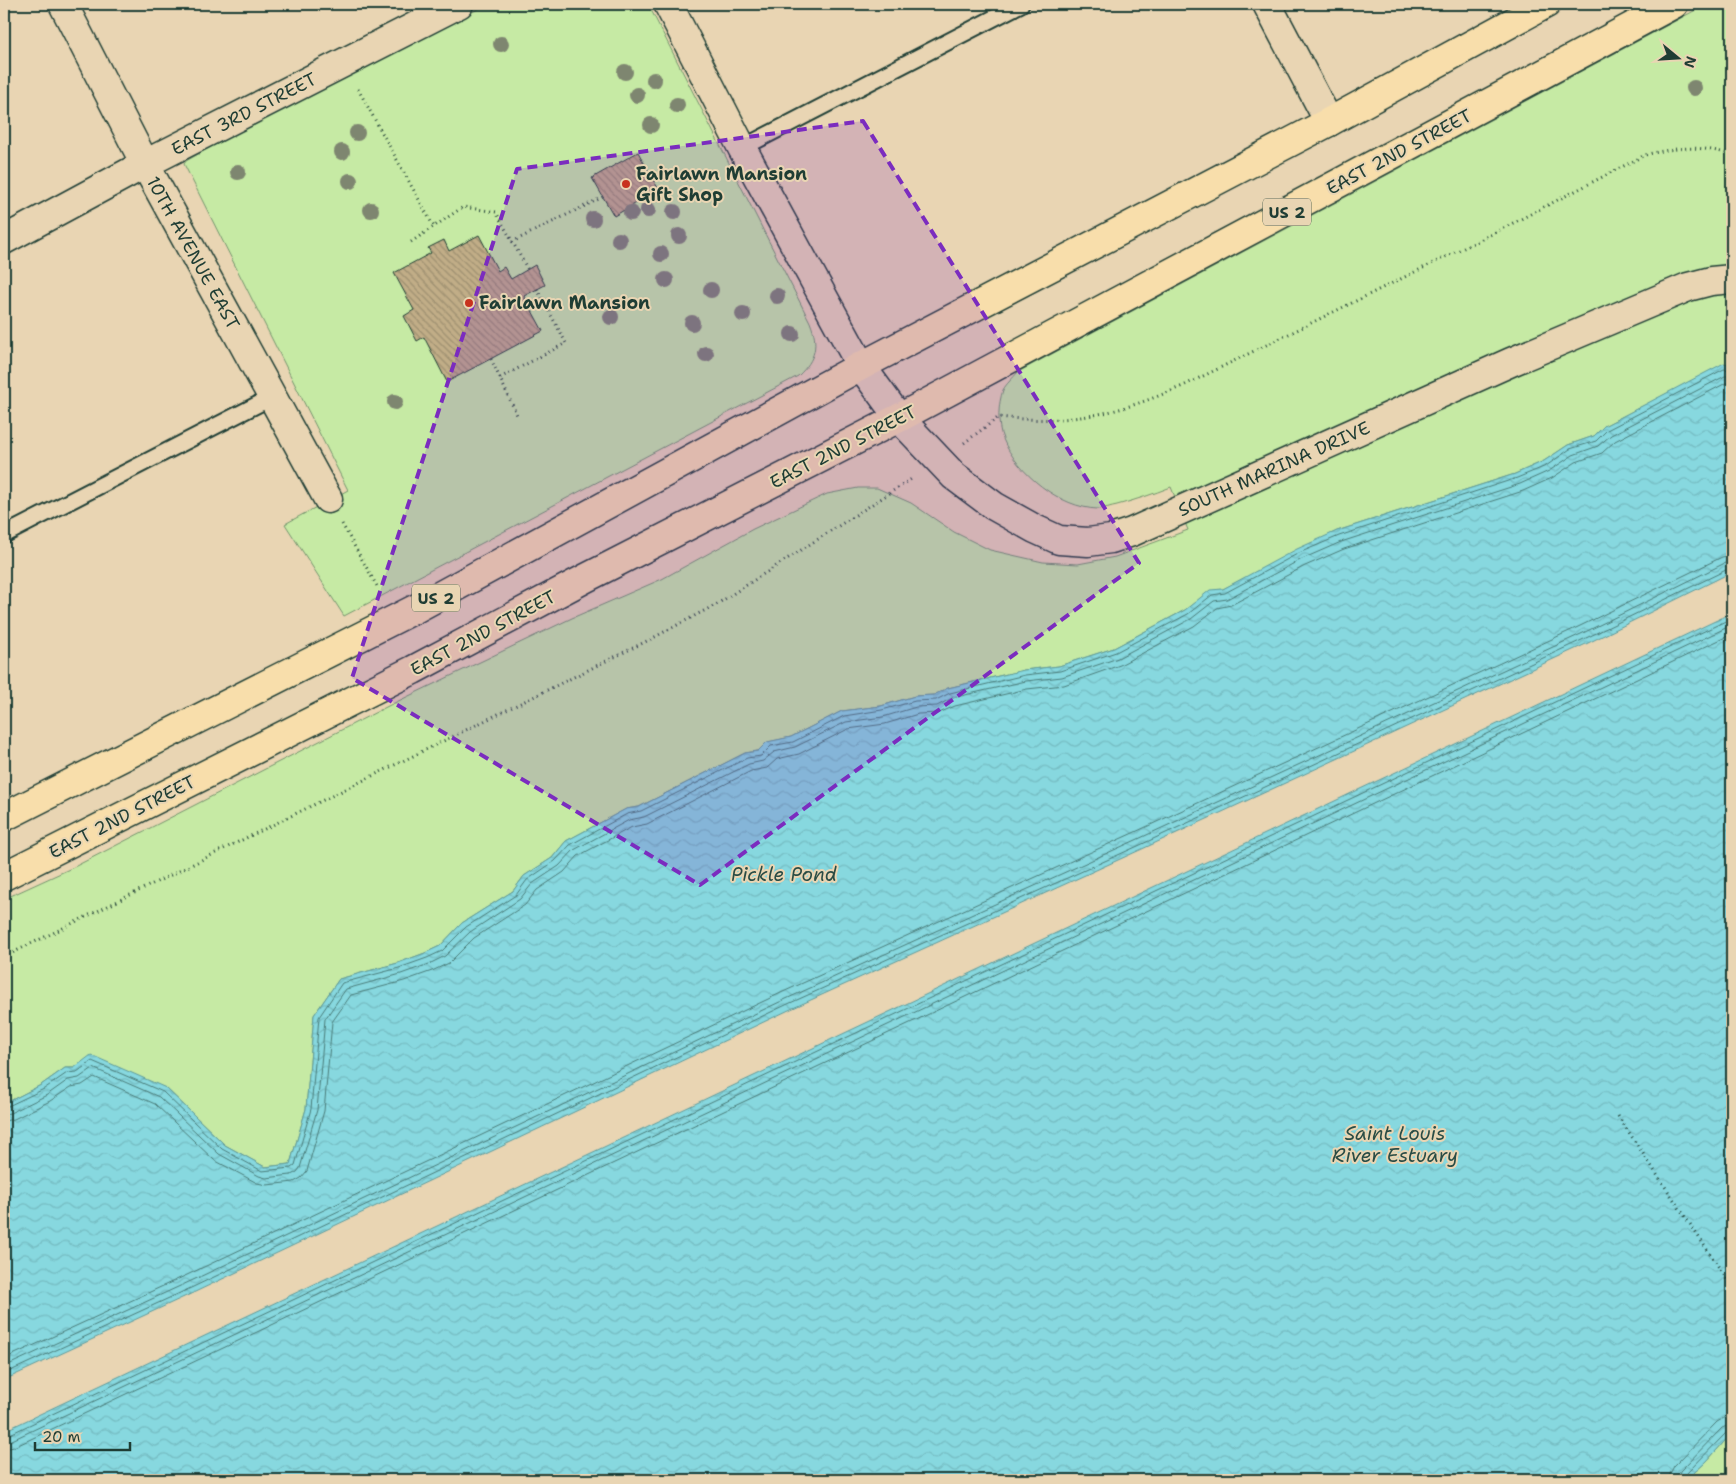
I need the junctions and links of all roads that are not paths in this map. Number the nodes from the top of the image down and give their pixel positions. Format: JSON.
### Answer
{"nodes":[{"id":1,"x":63,"y":4,"type":"edge"},
{"id":2,"x":460,"y":4,"type":"edge"},
{"id":3,"x":668,"y":4,"type":"edge"},
{"id":4,"x":1020,"y":4,"type":"edge"},
{"id":5,"x":1267,"y":4,"type":"edge"},
{"id":6,"x":1546,"y":4,"type":"edge"},
{"id":7,"x":1674,"y":4,"type":"edge"},
{"id":8,"x":1330,"y":122,"type":"junction"},
{"id":9,"x":742,"y":148,"type":"junction"},
{"id":10,"x":145,"y":164,"type":"junction"},
{"id":11,"x":4,"y":240,"type":"edge"},
{"id":12,"x":1732,"y":279,"type":"edge"},
{"id":13,"x":861,"y":366,"type":"junction"},
{"id":14,"x":272,"y":396,"type":"junction"},
{"id":15,"x":899,"y":418,"type":"junction"},
{"id":16,"x":328,"y":499,"type":"road end"},
{"id":17,"x":4,"y":535,"type":"edge"},
{"id":18,"x":4,"y":816,"type":"edge"},
{"id":19,"x":4,"y":876,"type":"edge"}],
"edges":[{"from":1,"to":10,"type":"street","name":"10TH AVENUE EAST"},
{"from":2,"to":10,"type":"street","name":"EAST 3RD STREET"},
{"from":3,"to":9,"type":"street","name":"SOUTH MARINA DRIVE"},
{"from":4,"to":9,"type":"lane"},
{"from":5,"to":8,"type":"street"},
{"from":6,"to":8,"type":"highway","number":"US 2"},
{"from":7,"to":15,"type":"highway","name":"EAST 2ND STREET","number":"US 2"},
{"from":8,"to":13,"type":"highway","number":"US 2"},
{"from":9,"to":13,"type":"street","name":"SOUTH MARINA DRIVE"},
{"from":10,"to":11,"type":"street","name":"EAST 3RD STREET"},
{"from":10,"to":14,"type":"street","name":"10TH AVENUE EAST"},
{"from":12,"to":15,"type":"street","name":"SOUTH MARINA DRIVE"},
{"from":13,"to":15,"type":"street","name":"SOUTH MARINA DRIVE"},
{"from":13,"to":18,"type":"highway","number":"US 2"},
{"from":14,"to":16,"type":"street","name":"10TH AVENUE EAST"},
{"from":14,"to":17,"type":"lane"},
{"from":15,"to":19,"type":"highway","name":"EAST 2ND STREET","number":"US 2"}]}
